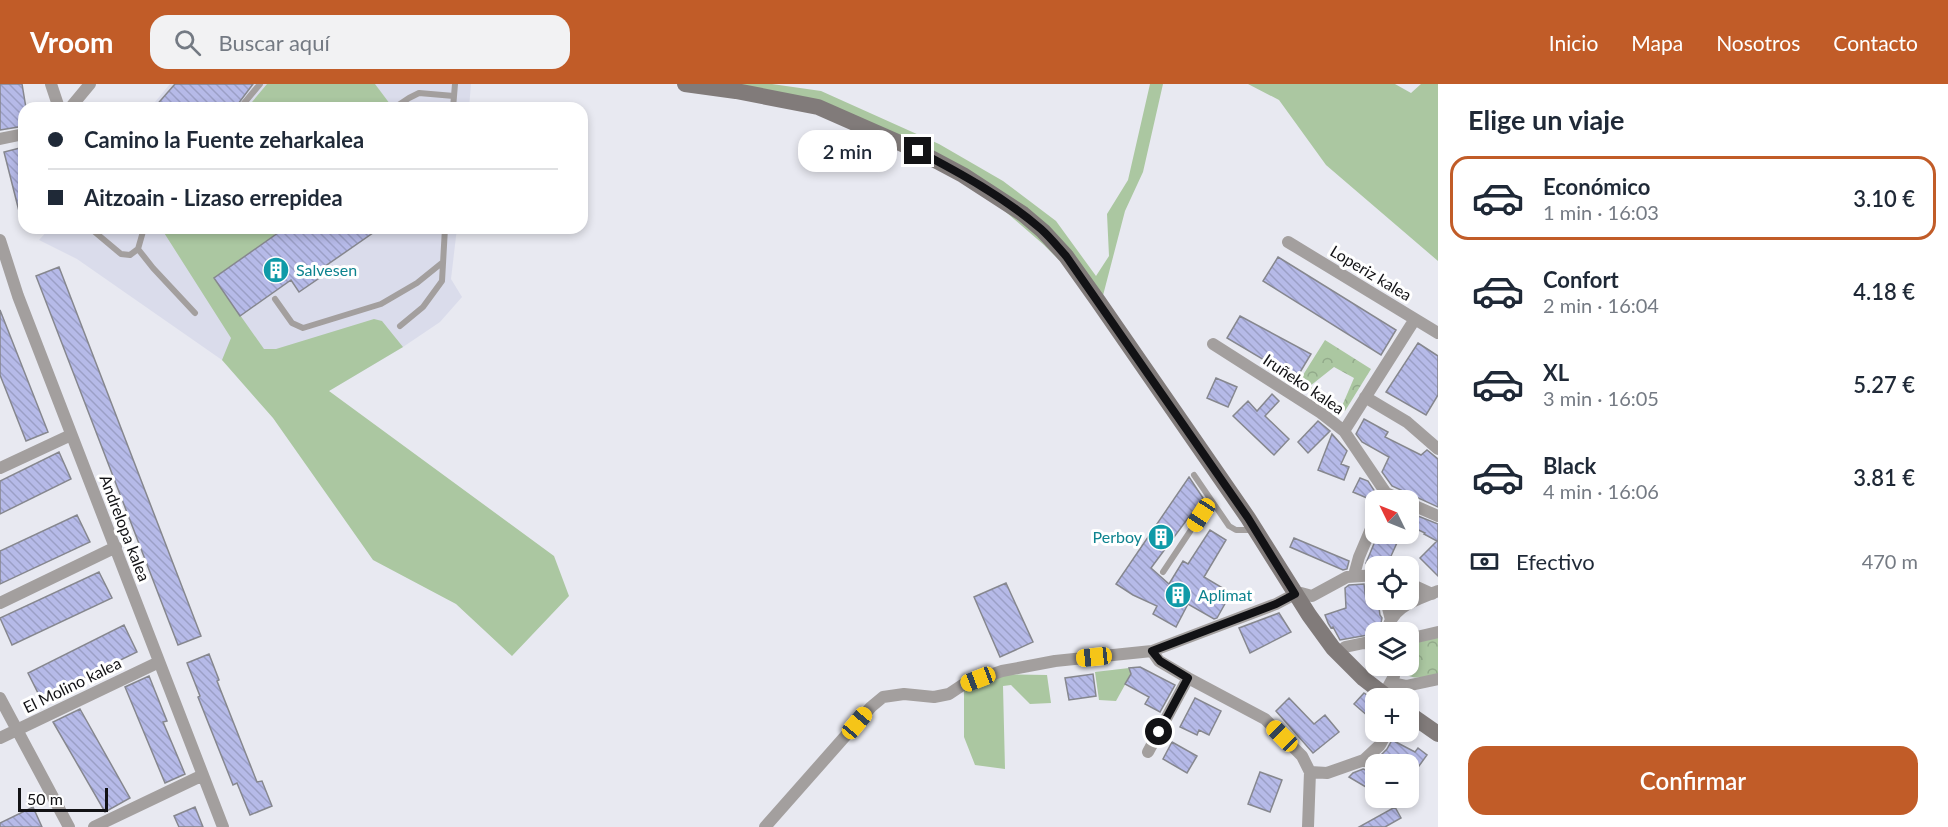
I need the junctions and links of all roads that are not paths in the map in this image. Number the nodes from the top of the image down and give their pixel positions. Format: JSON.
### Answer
{"nodes":[{"id":1,"x":51,"y":84,"type":"edge"},
{"id":2,"x":90,"y":84,"type":"edge"},
{"id":3,"x":260,"y":84,"type":"edge"},
{"id":4,"x":455,"y":84,"type":"edge"},
{"id":5,"x":685,"y":84,"type":"edge"},
{"id":6,"x":454,"y":96,"type":"junction"},
{"id":7,"x":57,"y":102,"type":"edge"},
{"id":8,"x":75,"y":102,"type":"edge"},
{"id":9,"x":245,"y":102,"type":"edge"},
{"id":10,"x":404,"y":102,"type":"edge"},
{"id":11,"x":454,"y":102,"type":"edge"},
{"id":12,"x":18,"y":136,"type":"edge"},
{"id":13,"x":0,"y":140,"type":"edge"},
{"id":14,"x":97,"y":234,"type":"edge"},
{"id":15,"x":142,"y":234,"type":"edge"},
{"id":16,"x":445,"y":234,"type":"edge"},
{"id":17,"x":0,"y":240,"type":"edge"},
{"id":18,"x":1287,"y":242,"type":"dead end"},
{"id":19,"x":138,"y":249,"type":"junction"},
{"id":20,"x":443,"y":262,"type":"junction"},
{"id":21,"x":275,"y":299,"type":"dead end"},
{"id":22,"x":195,"y":313,"type":"dead end"},
{"id":23,"x":1415,"y":319,"type":"junction"},
{"id":24,"x":400,"y":326,"type":"dead end"},
{"id":25,"x":1438,"y":333,"type":"edge"},
{"id":26,"x":1213,"y":344,"type":"dead end"},
{"id":27,"x":1365,"y":398,"type":"junction"},
{"id":28,"x":1344,"y":430,"type":"junction"},
{"id":29,"x":71,"y":435,"type":"junction"},
{"id":30,"x":1438,"y":448,"type":"edge"},
{"id":31,"x":0,"y":468,"type":"edge"},
{"id":32,"x":1194,"y":475,"type":"dead end"},
{"id":33,"x":1380,"y":490,"type":"edge"},
{"id":34,"x":1214,"y":505,"type":"junction"},
{"id":35,"x":1419,"y":508,"type":"edge"},
{"id":36,"x":1438,"y":516,"type":"edge"},
{"id":37,"x":1255,"y":530,"type":"junction"},
{"id":38,"x":1365,"y":543,"type":"edge"},
{"id":39,"x":116,"y":548,"type":"junction"},
{"id":40,"x":1163,"y":572,"type":"dead end"},
{"id":41,"x":1365,"y":574,"type":"edge"},
{"id":42,"x":1354,"y":575,"type":"junction"},
{"id":43,"x":1419,"y":587,"type":"edge"},
{"id":44,"x":1435,"y":593,"type":"edge"},
{"id":45,"x":1295,"y":594,"type":"junction"},
{"id":46,"x":0,"y":603,"type":"edge"},
{"id":47,"x":1389,"y":610,"type":"edge"},
{"id":48,"x":1392,"y":620,"type":"joint"},
{"id":49,"x":1438,"y":632,"type":"edge"},
{"id":50,"x":1419,"y":636,"type":"edge"},
{"id":51,"x":1365,"y":643,"type":"edge"},
{"id":52,"x":1345,"y":646,"type":"dead end"},
{"id":53,"x":1152,"y":651,"type":"junction"},
{"id":54,"x":159,"y":662,"type":"junction"},
{"id":55,"x":1188,"y":678,"type":"junction"},
{"id":56,"x":1438,"y":679,"type":"edge"},
{"id":57,"x":1381,"y":688,"type":"edge"},
{"id":58,"x":1400,"y":688,"type":"edge"},
{"id":59,"x":0,"y":698,"type":"edge"},
{"id":60,"x":1419,"y":721,"type":"edge"},
{"id":61,"x":16,"y":730,"type":"junction"},
{"id":62,"x":1438,"y":734,"type":"edge"},
{"id":63,"x":0,"y":738,"type":"edge"},
{"id":64,"x":1148,"y":752,"type":"dead end"},
{"id":65,"x":1365,"y":764,"type":"edge"},
{"id":66,"x":1310,"y":771,"type":"junction"},
{"id":67,"x":203,"y":775,"type":"junction"},
{"id":68,"x":69,"y":827,"type":"edge"},
{"id":69,"x":94,"y":827,"type":"edge"},
{"id":70,"x":223,"y":827,"type":"edge"},
{"id":71,"x":765,"y":827,"type":"edge"},
{"id":72,"x":1308,"y":827,"type":"edge"}],
"edges":[{"from":1,"to":7,"type":"street"},
{"from":2,"to":8,"type":"street"},
{"from":3,"to":9,"type":"lane"},
{"from":4,"to":6,"type":"lane"},
{"from":5,"to":37,"type":"street"},
{"from":6,"to":10,"type":"lane"},
{"from":6,"to":11,"type":"lane"},
{"from":12,"to":13,"type":"street"},
{"from":14,"to":19,"type":"lane"},
{"from":15,"to":19,"type":"lane"},
{"from":16,"to":20,"type":"lane"},
{"from":17,"to":29,"type":"street","name":"Andrelopa kalea"},
{"from":18,"to":23,"type":"street","name":"Loperiz kalea"},
{"from":19,"to":22,"type":"lane"},
{"from":20,"to":21,"type":"lane"},
{"from":20,"to":24,"type":"lane"},
{"from":23,"to":25,"type":"street","name":"Loperiz kalea"},
{"from":23,"to":27,"type":"street","name":"Iruñeko kalea"},
{"from":26,"to":28,"type":"street","name":"Iruñeko kalea"},
{"from":27,"to":28,"type":"street","name":"Iruñeko kalea"},
{"from":27,"to":30,"type":"street","name":"Iruñeko kalea"},
{"from":28,"to":33,"type":"street"},
{"from":29,"to":31,"type":"street"},
{"from":29,"to":39,"type":"street","name":"Andrelopa kalea"},
{"from":32,"to":34,"type":"lane"},
{"from":34,"to":37,"type":"lane"},
{"from":34,"to":40,"type":"lane"},
{"from":35,"to":36,"type":"street"},
{"from":37,"to":45,"type":"street"},
{"from":38,"to":42,"type":"street"},
{"from":39,"to":46,"type":"street"},
{"from":39,"to":54,"type":"street","name":"Andrelopa kalea"},
{"from":41,"to":42,"type":"street"},
{"from":42,"to":45,"type":"street"},
{"from":43,"to":44,"type":"street"},
{"from":44,"to":48,"type":"street"},
{"from":45,"to":53,"type":"street"},
{"from":45,"to":57,"type":"street"},
{"from":47,"to":48,"type":"street"},
{"from":49,"to":50,"type":"street"},
{"from":51,"to":52,"type":"street"},
{"from":53,"to":55,"type":"street"},
{"from":53,"to":71,"type":"street"},
{"from":54,"to":61,"type":"street","name":"El Molino kalea"},
{"from":54,"to":67,"type":"street","name":"Andrelopa kalea"},
{"from":55,"to":64,"type":"street"},
{"from":55,"to":66,"type":"street"},
{"from":56,"to":58,"type":"street"},
{"from":59,"to":61,"type":"street"},
{"from":60,"to":62,"type":"street"},
{"from":61,"to":63,"type":"street","name":"El Molino kalea"},
{"from":61,"to":68,"type":"street"},
{"from":65,"to":66,"type":"street"},
{"from":66,"to":72,"type":"street"},
{"from":67,"to":69,"type":"street"},
{"from":67,"to":70,"type":"street","name":"Andrelopa kalea"}]}
